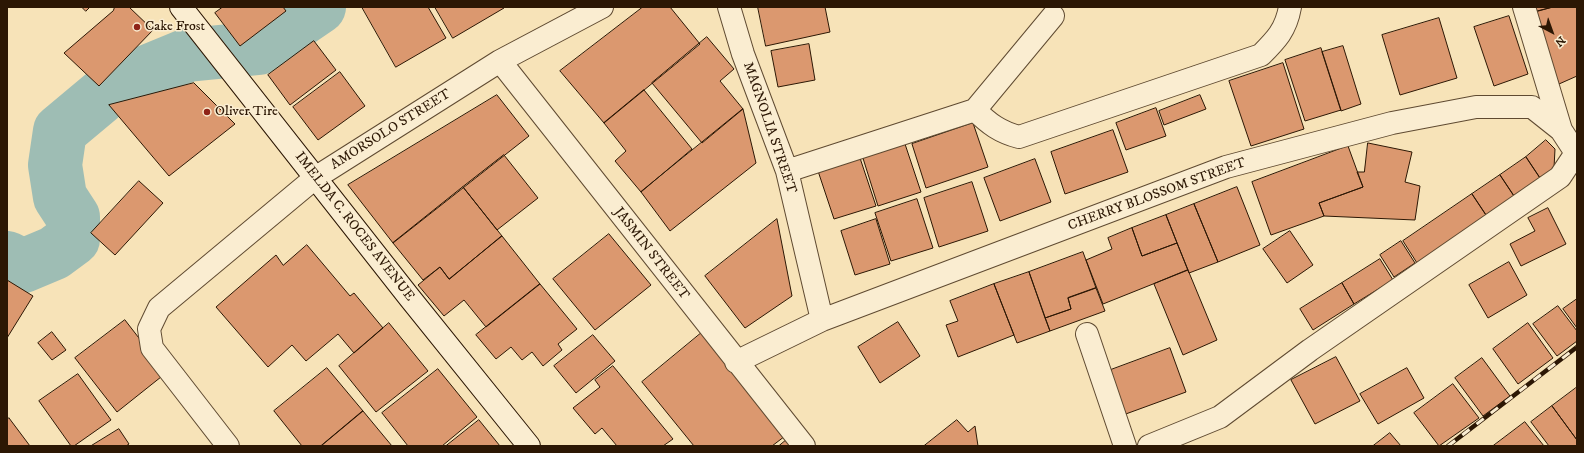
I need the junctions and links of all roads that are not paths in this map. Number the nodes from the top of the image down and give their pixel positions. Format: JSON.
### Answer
{"nodes":[{"id":1,"x":181,"y":7,"type":"edge"},
{"id":2,"x":602,"y":7,"type":"edge"},
{"id":3,"x":729,"y":7,"type":"edge"},
{"id":4,"x":1290,"y":7,"type":"edge"},
{"id":5,"x":1524,"y":7,"type":"edge"},
{"id":6,"x":1053,"y":16,"type":"dead end"},
{"id":7,"x":500,"y":61,"type":"junction"},
{"id":8,"x":975,"y":110,"type":"junction"},
{"id":9,"x":1561,"y":130,"type":"junction"},
{"id":10,"x":1577,"y":153,"type":"edge"},
{"id":11,"x":786,"y":170,"type":"junction"},
{"id":12,"x":315,"y":178,"type":"junction"},
{"id":13,"x":822,"y":320,"type":"junction"},
{"id":14,"x":1087,"y":334,"type":"dead end"},
{"id":15,"x":736,"y":362,"type":"junction"},
{"id":16,"x":226,"y":445,"type":"edge"},
{"id":17,"x":529,"y":446,"type":"edge"},
{"id":18,"x":804,"y":446,"type":"edge"},
{"id":19,"x":1125,"y":446,"type":"edge"},
{"id":20,"x":1148,"y":446,"type":"edge"}],
"edges":[{"from":1,"to":12,"type":"street","name":"IMELDA C. ROCES AVENUE"},
{"from":2,"to":7,"type":"street","name":"AMORSOLO STREET"},
{"from":3,"to":11,"type":"street","name":"MAGNOLIA STREET"},
{"from":4,"to":8,"type":"street"},
{"from":5,"to":9,"type":"street"},
{"from":6,"to":8,"type":"street"},
{"from":7,"to":12,"type":"street","name":"AMORSOLO STREET"},
{"from":7,"to":15,"type":"street","name":"JASMIN STREET"},
{"from":8,"to":11,"type":"street"},
{"from":9,"to":10,"type":"street","name":"CHERRY BLOSSOM STREET"},
{"from":9,"to":13,"type":"street","name":"CHERRY BLOSSOM STREET"},
{"from":10,"to":20,"type":"street"},
{"from":11,"to":13,"type":"street","name":"MAGNOLIA STREET"},
{"from":12,"to":16,"type":"street","name":"AMORSOLO STREET"},
{"from":12,"to":17,"type":"street","name":"IMELDA C. ROCES AVENUE"},
{"from":13,"to":15,"type":"street","name":"CHERRY BLOSSOM STREET"},
{"from":14,"to":19,"type":"street"},
{"from":15,"to":18,"type":"street","name":"JASMIN STREET"}]}
